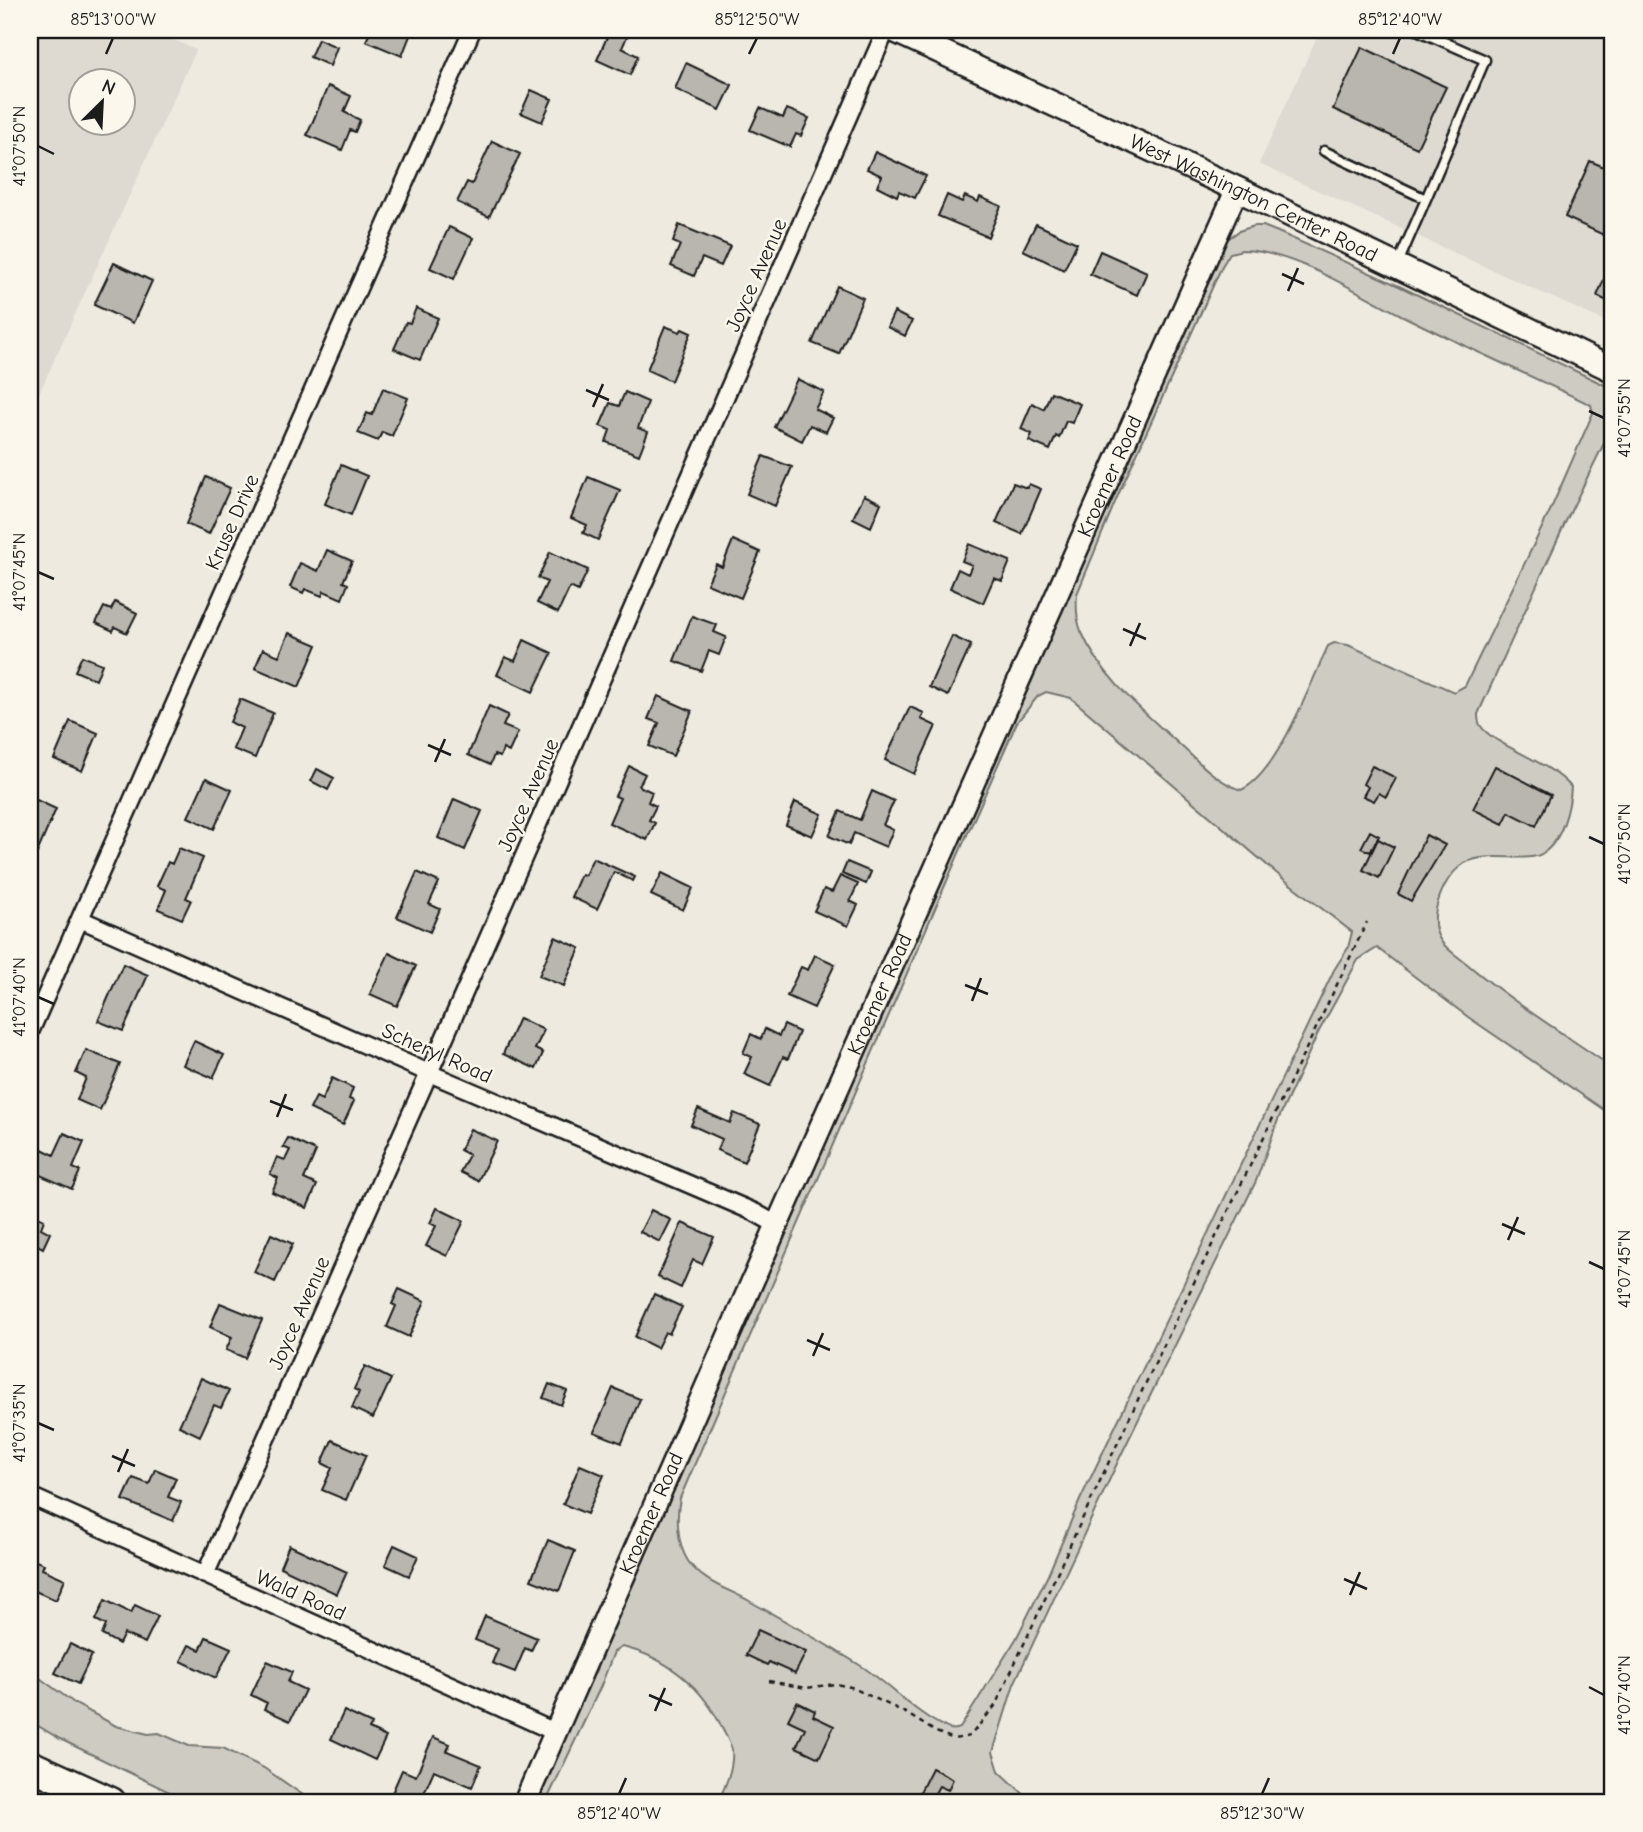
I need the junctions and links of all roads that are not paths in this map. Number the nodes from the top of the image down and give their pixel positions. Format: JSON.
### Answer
{"nodes":[{"id":1,"x":472,"y":30,"type":"edge"},
{"id":2,"x":886,"y":30,"type":"edge"},
{"id":3,"x":894,"y":30,"type":"edge"},
{"id":4,"x":1417,"y":30,"type":"edge"},
{"id":5,"x":1324,"y":151,"type":"dead end"},
{"id":6,"x":1237,"y":189,"type":"junction"},
{"id":7,"x":1426,"y":199,"type":"junction"},
{"id":8,"x":1396,"y":266,"type":"junction"},
{"id":9,"x":1613,"y":370,"type":"edge"},
{"id":10,"x":80,"y":919,"type":"junction"},
{"id":11,"x":30,"y":1032,"type":"edge"},
{"id":12,"x":429,"y":1073,"type":"junction"},
{"id":13,"x":777,"y":1225,"type":"junction"},
{"id":14,"x":30,"y":1496,"type":"edge"},
{"id":15,"x":205,"y":1575,"type":"junction"},
{"id":16,"x":555,"y":1732,"type":"junction"},
{"id":17,"x":30,"y":1765,"type":"edge"},
{"id":18,"x":111,"y":1802,"type":"edge"},
{"id":19,"x":525,"y":1802,"type":"edge"}],
"edges":[{"from":1,"to":10,"type":"street","name":"Kruse Drive"},
{"from":2,"to":12,"type":"street","name":"Joyce Avenue"},
{"from":3,"to":6,"type":"main road","name":"West Washington Center Road"},
{"from":4,"to":7,"type":"lane"},
{"from":5,"to":7,"type":"lane"},
{"from":6,"to":8,"type":"main road","name":"West Washington Center Road"},
{"from":6,"to":13,"type":"street","name":"Kroemer Road"},
{"from":7,"to":8,"type":"lane"},
{"from":8,"to":9,"type":"main road","name":"West Washington Center Road"},
{"from":10,"to":11,"type":"street","name":"Kruse Drive"},
{"from":10,"to":12,"type":"street","name":"Scheryl Road"},
{"from":12,"to":13,"type":"street","name":"Scheryl Road"},
{"from":12,"to":15,"type":"street","name":"Joyce Avenue"},
{"from":13,"to":16,"type":"street","name":"Kroemer Road"},
{"from":14,"to":15,"type":"street","name":"Wald Road"},
{"from":15,"to":16,"type":"street","name":"Wald Road"},
{"from":16,"to":19,"type":"street","name":"Kroemer Road"},
{"from":17,"to":18,"type":"highway"}]}
